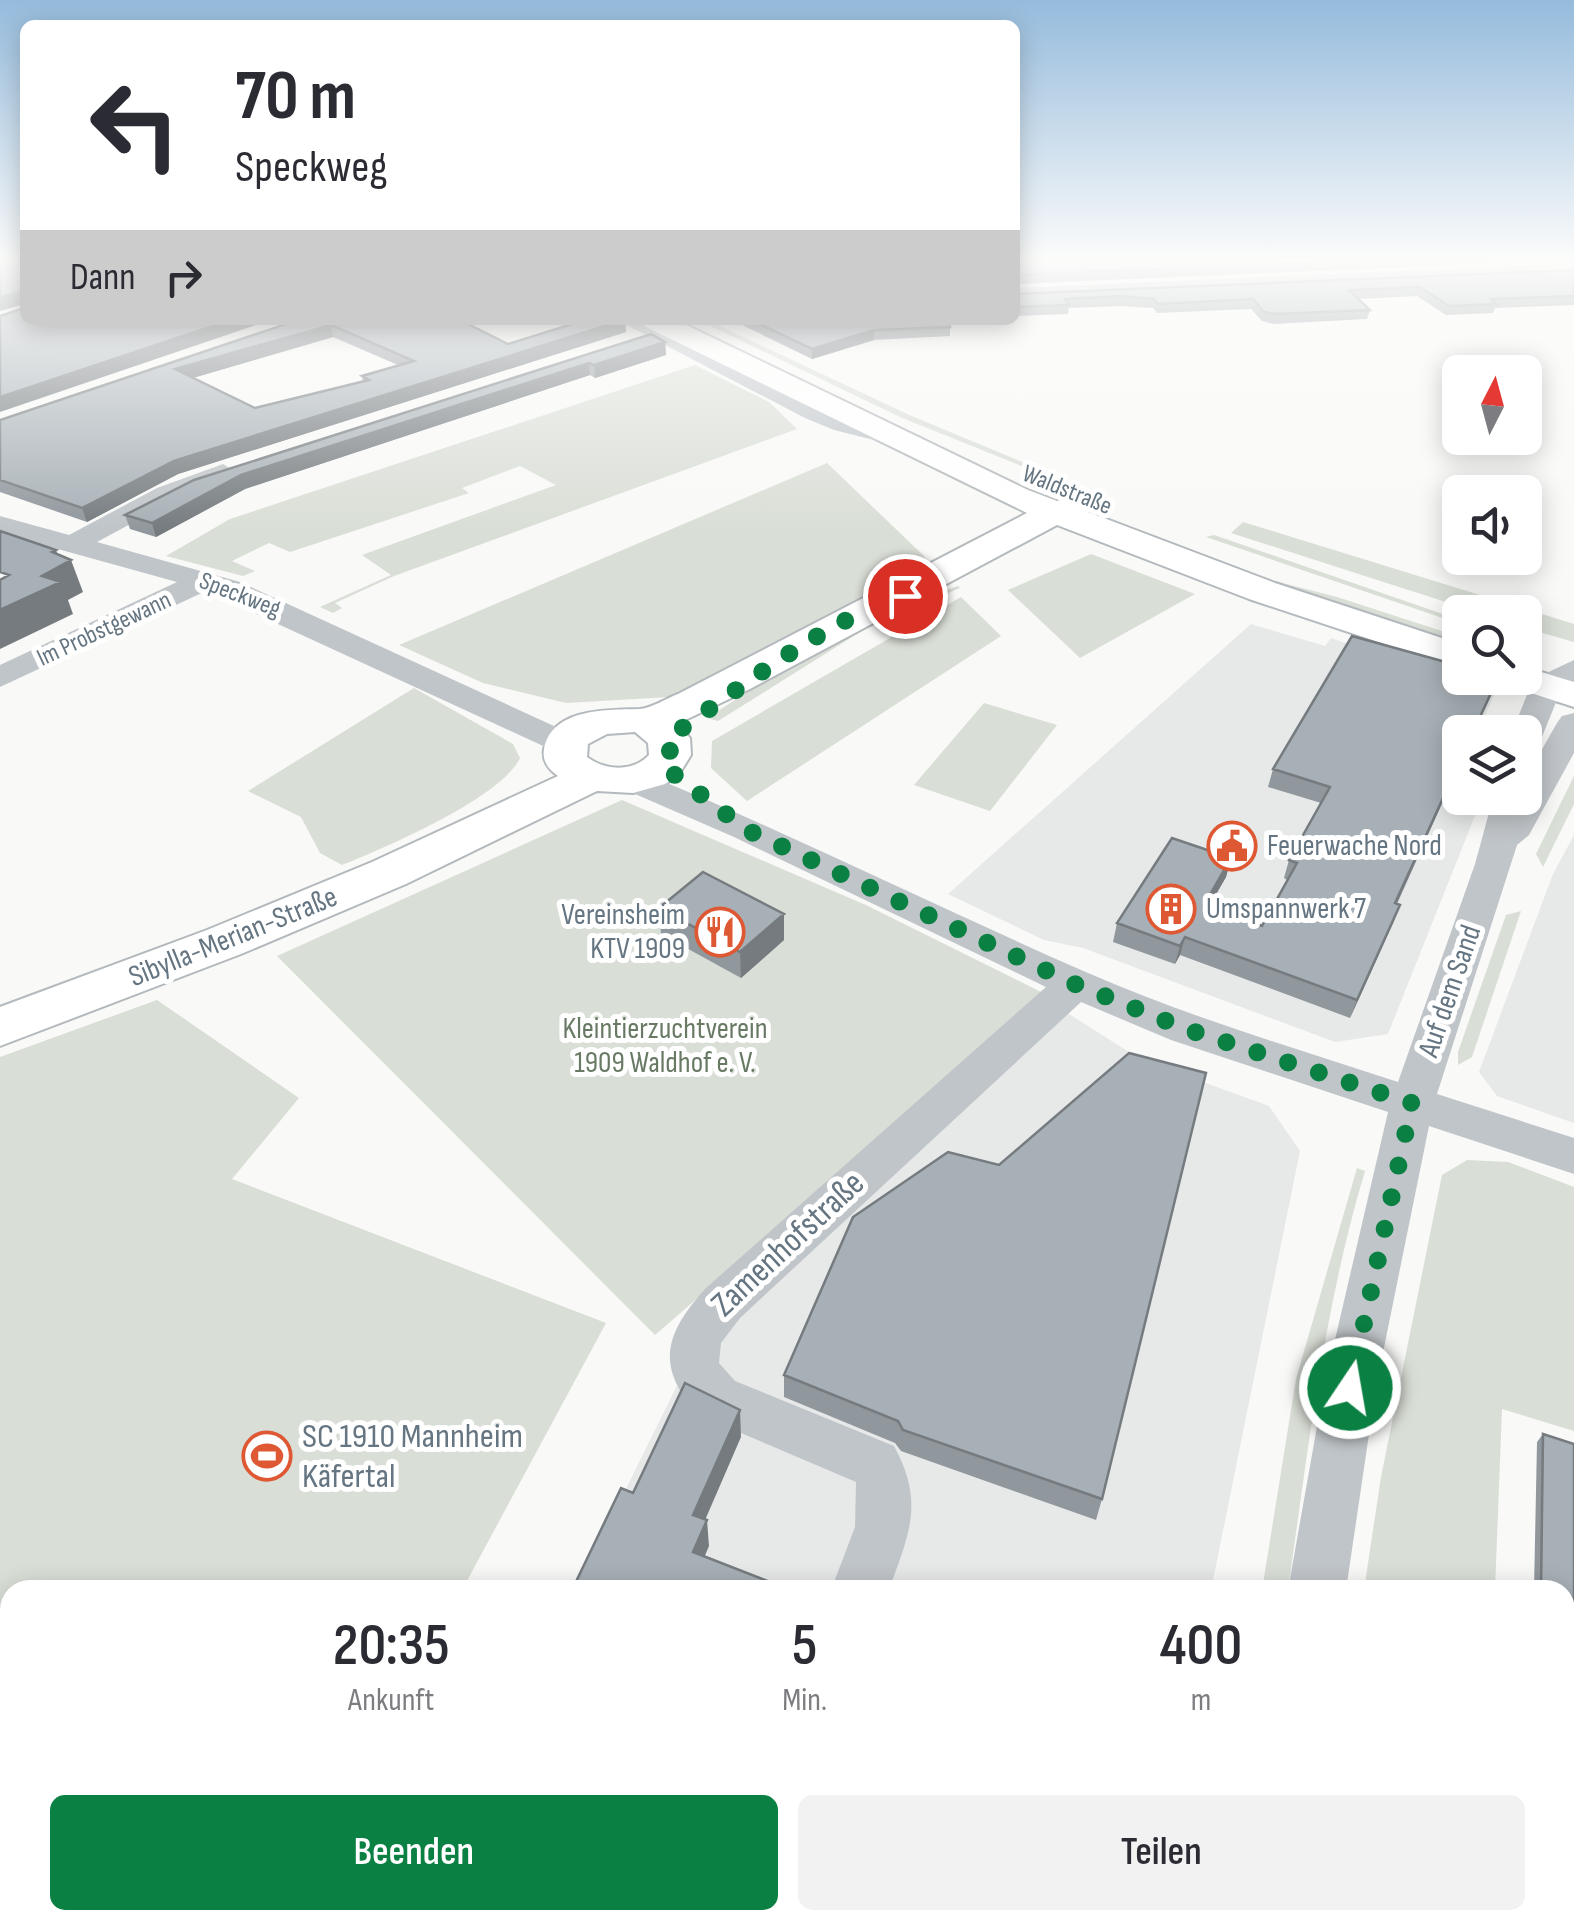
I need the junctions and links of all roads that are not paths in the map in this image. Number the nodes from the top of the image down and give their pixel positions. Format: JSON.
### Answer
{"nodes":[{"id":1,"x":696,"y":351,"type":"edge"},
{"id":2,"x":705,"y":351,"type":"edge"},
{"id":3,"x":749,"y":351,"type":"edge"},
{"id":4,"x":882,"y":434,"type":"junction"},
{"id":5,"x":249,"y":464,"type":"edge"},
{"id":6,"x":1076,"y":512,"type":"junction"},
{"id":7,"x":0,"y":524,"type":"edge"},
{"id":8,"x":73,"y":544,"type":"junction"},
{"id":9,"x":207,"y":579,"type":"junction"},
{"id":10,"x":1442,"y":624,"type":"edge"},
{"id":11,"x":1442,"y":651,"type":"edge"},
{"id":12,"x":0,"y":677,"type":"edge"},
{"id":13,"x":1558,"y":679,"type":"edge"},
{"id":14,"x":1539,"y":715,"type":"edge"},
{"id":15,"x":1574,"y":722,"type":"edge"},
{"id":16,"x":615,"y":752,"type":"junction"},
{"id":17,"x":1507,"y":815,"type":"edge"},
{"id":18,"x":1494,"y":864,"type":"junction"},
{"id":19,"x":1068,"y":991,"type":"junction"},
{"id":20,"x":0,"y":1027,"type":"edge"},
{"id":21,"x":1412,"y":1103,"type":"junction"},
{"id":22,"x":1574,"y":1156,"type":"edge"},
{"id":23,"x":863,"y":1580,"type":"edge"},
{"id":24,"x":1319,"y":1580,"type":"edge"}],
"edges":[{"from":1,"to":4,"type":"street","name":"Waldstraße"},
{"from":2,"to":4,"type":"main road","name":"Waldstraße"},
{"from":3,"to":6,"type":"main road","name":"Waldstraße"},
{"from":4,"to":6,"type":"main road","name":"Waldstraße"},
{"from":5,"to":8,"type":"street"},
{"from":6,"to":10,"type":"main road","name":"Waldstraße"},
{"from":6,"to":11,"type":"main road","name":"Waldstraße"},
{"from":6,"to":16,"type":"main road","name":"Sibylla-Merian-Straße"},
{"from":7,"to":8,"type":"street","name":"Speckweg"},
{"from":8,"to":9,"type":"street","name":"Speckweg"},
{"from":9,"to":12,"type":"street","name":"Im Probstgewann"},
{"from":9,"to":16,"type":"street","name":"Speckweg"},
{"from":13,"to":14,"type":"street"},
{"from":15,"to":18,"type":"street","name":"Auf dem Sand"},
{"from":16,"to":19,"type":"street","name":"Speckweg"},
{"from":16,"to":20,"type":"main road","name":"Sibylla-Merian-Straße"},
{"from":17,"to":18,"type":"street","name":"Auf dem Sand"},
{"from":18,"to":21,"type":"street","name":"Auf dem Sand"},
{"from":19,"to":21,"type":"street","name":"Speckweg"},
{"from":19,"to":23,"type":"street","name":"Zamenhofstraße"},
{"from":21,"to":22,"type":"street","name":"Speckweg"},
{"from":21,"to":24,"type":"street","name":"Auf dem Sand"}]}
